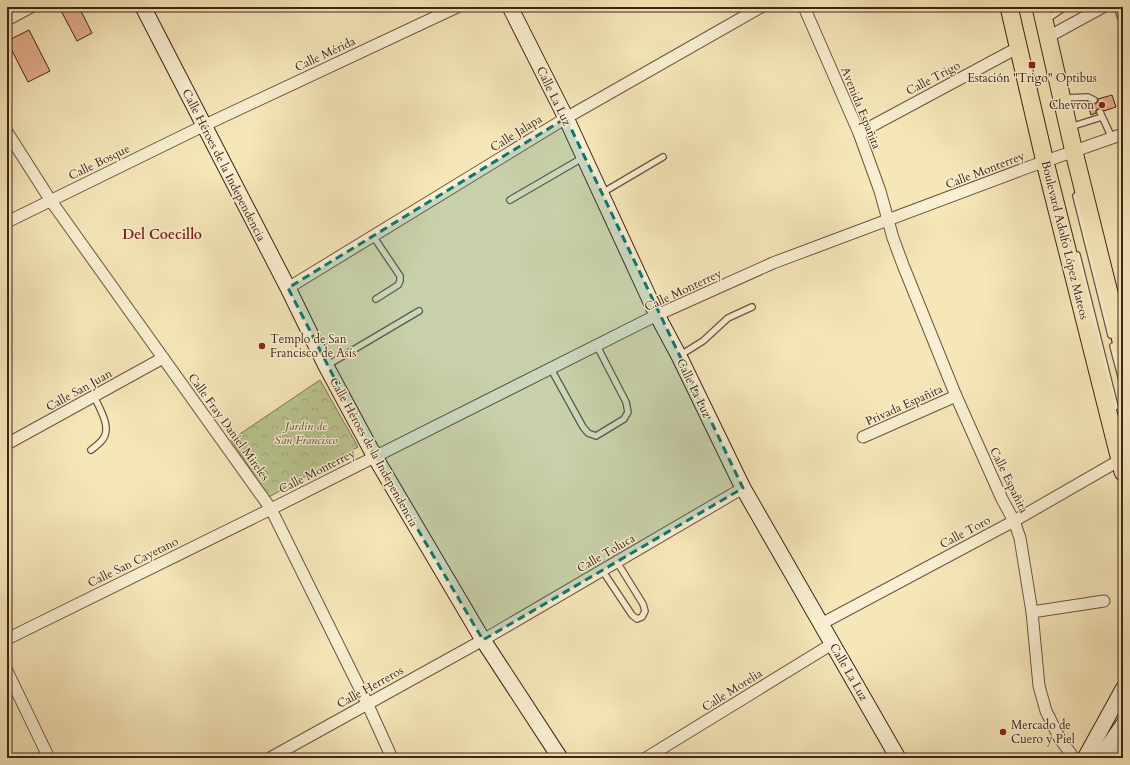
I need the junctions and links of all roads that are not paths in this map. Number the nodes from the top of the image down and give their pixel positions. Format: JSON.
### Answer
{"nodes":[{"id":1,"x":31,"y":7,"type":"edge"},
{"id":2,"x":143,"y":7,"type":"edge"},
{"id":3,"x":457,"y":7,"type":"edge"},
{"id":4,"x":510,"y":7,"type":"edge"},
{"id":5,"x":761,"y":7,"type":"edge"},
{"id":6,"x":804,"y":7,"type":"edge"},
{"id":7,"x":1009,"y":7,"type":"edge"},
{"id":8,"x":1065,"y":7,"type":"edge"},
{"id":9,"x":1117,"y":7,"type":"edge"},
{"id":10,"x":1099,"y":8,"type":"edge"},
{"id":11,"x":7,"y":20,"type":"edge"},
{"id":12,"x":1044,"y":22,"type":"edge"},
{"id":13,"x":1123,"y":23,"type":"edge"},
{"id":14,"x":1019,"y":47,"type":"junction"},
{"id":15,"x":1062,"y":98,"type":"junction"},
{"id":16,"x":1094,"y":100,"type":"dead end"},
{"id":17,"x":566,"y":118,"type":"junction"},
{"id":18,"x":203,"y":126,"type":"junction"},
{"id":19,"x":1068,"y":128,"type":"junction"},
{"id":20,"x":7,"y":132,"type":"edge"},
{"id":21,"x":859,"y":133,"type":"junction"},
{"id":22,"x":1123,"y":134,"type":"edge"},
{"id":23,"x":1112,"y":138,"type":"junction"},
{"id":24,"x":1068,"y":154,"type":"junction"},
{"id":25,"x":584,"y":157,"type":"junction"},
{"id":26,"x":664,"y":157,"type":"dead end"},
{"id":27,"x":1051,"y":160,"type":"junction"},
{"id":28,"x":1075,"y":192,"type":"dead end"},
{"id":29,"x":601,"y":194,"type":"junction"},
{"id":30,"x":51,"y":200,"type":"junction"},
{"id":31,"x":510,"y":200,"type":"dead end"},
{"id":32,"x":888,"y":221,"type":"junction"},
{"id":33,"x":7,"y":222,"type":"edge"},
{"id":34,"x":373,"y":236,"type":"junction"},
{"id":35,"x":1076,"y":252,"type":"dead end"},
{"id":36,"x":288,"y":288,"type":"junction"},
{"id":37,"x":376,"y":299,"type":"dead end"},
{"id":38,"x":752,"y":307,"type":"dead end"},
{"id":39,"x":419,"y":311,"type":"dead end"},
{"id":40,"x":658,"y":315,"type":"junction"},
{"id":41,"x":597,"y":346,"type":"junction"},
{"id":42,"x":1123,"y":349,"type":"edge"},
{"id":43,"x":679,"y":356,"type":"junction"},
{"id":44,"x":163,"y":358,"type":"junction"},
{"id":45,"x":326,"y":366,"type":"junction"},
{"id":46,"x":551,"y":369,"type":"junction"},
{"id":47,"x":1123,"y":384,"type":"edge"},
{"id":48,"x":94,"y":396,"type":"junction"},
{"id":49,"x":956,"y":396,"type":"junction"},
{"id":50,"x":1116,"y":410,"type":"dead end"},
{"id":51,"x":863,"y":437,"type":"dead end"},
{"id":52,"x":7,"y":444,"type":"edge"},
{"id":53,"x":91,"y":450,"type":"dead end"},
{"id":54,"x":375,"y":457,"type":"junction"},
{"id":55,"x":1122,"y":466,"type":"edge"},
{"id":56,"x":743,"y":488,"type":"junction"},
{"id":57,"x":271,"y":509,"type":"junction"},
{"id":58,"x":1014,"y":521,"type":"junction"},
{"id":59,"x":617,"y":562,"type":"junction"},
{"id":60,"x":602,"y":570,"type":"junction"},
{"id":61,"x":1104,"y":601,"type":"dead end"},
{"id":62,"x":1032,"y":612,"type":"junction"},
{"id":63,"x":821,"y":624,"type":"junction"},
{"id":64,"x":7,"y":639,"type":"edge"},
{"id":65,"x":483,"y":640,"type":"junction"},
{"id":66,"x":832,"y":644,"type":"junction"},
{"id":67,"x":7,"y":671,"type":"edge"},
{"id":68,"x":1123,"y":689,"type":"edge"},
{"id":69,"x":367,"y":704,"type":"junction"},
{"id":70,"x":1123,"y":725,"type":"edge"},
{"id":71,"x":1123,"y":749,"type":"edge"},
{"id":72,"x":49,"y":758,"type":"edge"},
{"id":73,"x":270,"y":758,"type":"edge"},
{"id":74,"x":392,"y":758,"type":"edge"},
{"id":75,"x":560,"y":758,"type":"edge"},
{"id":76,"x":646,"y":758,"type":"edge"},
{"id":77,"x":898,"y":758,"type":"edge"},
{"id":78,"x":1074,"y":758,"type":"edge"},
{"id":79,"x":1085,"y":758,"type":"edge"},
{"id":80,"x":1100,"y":758,"type":"edge"},
{"id":81,"x":1118,"y":758,"type":"edge"}],
"edges":[{"from":1,"to":11,"type":"street"},
{"from":2,"to":18,"type":"street","name":"Calle Héroes de la Independencia"},
{"from":3,"to":18,"type":"street","name":"Calle Mérida"},
{"from":4,"to":17,"type":"street","name":"Calle La Luz"},
{"from":5,"to":17,"type":"street","name":"Calle Jalapa"},
{"from":6,"to":21,"type":"street","name":"Avenida Españita"},
{"from":7,"to":14,"type":"main road","name":"Boulevard Adolfo López Mateos"},
{"from":8,"to":12,"type":"lane"},
{"from":9,"to":13,"type":"lane"},
{"from":10,"to":12,"type":"street"},
{"from":12,"to":15,"type":"main road"},
{"from":14,"to":21,"type":"street","name":"Calle Trigo"},
{"from":14,"to":27,"type":"main road","name":"Boulevard Adolfo López Mateos"},
{"from":15,"to":16,"type":"lane"},
{"from":15,"to":19,"type":"main road"},
{"from":17,"to":25,"type":"street","name":"Calle La Luz"},
{"from":17,"to":34,"type":"street","name":"Calle Jalapa"},
{"from":18,"to":30,"type":"street","name":"Calle Bosque"},
{"from":18,"to":36,"type":"street","name":"Calle Héroes de la Independencia"},
{"from":19,"to":23,"type":"lane"},
{"from":19,"to":24,"type":"main road"},
{"from":20,"to":30,"type":"street","name":"Calle Fray Daniel Mireles"},
{"from":21,"to":32,"type":"street","name":"Avenida Españita"},
{"from":22,"to":23,"type":"street","name":"Calle Monterrey"},
{"from":23,"to":24,"type":"street","name":"Calle Monterrey"},
{"from":24,"to":27,"type":"street","name":"Calle Monterrey"},
{"from":24,"to":42,"type":"main road"},
{"from":25,"to":29,"type":"street","name":"Calle La Luz"},
{"from":25,"to":31,"type":"lane"},
{"from":26,"to":29,"type":"lane"},
{"from":27,"to":32,"type":"street","name":"Calle Monterrey"},
{"from":27,"to":55,"type":"main road","name":"Boulevard Adolfo López Mateos"},
{"from":28,"to":47,"type":"lane"},
{"from":29,"to":40,"type":"street","name":"Calle La Luz"},
{"from":30,"to":33,"type":"street","name":"Calle Bosque"},
{"from":30,"to":44,"type":"street","name":"Calle Fray Daniel Mireles"},
{"from":32,"to":40,"type":"street","name":"Calle Monterrey"},
{"from":32,"to":49,"type":"street","name":"Calle Españita"},
{"from":34,"to":36,"type":"street","name":"Calle Jalapa"},
{"from":34,"to":37,"type":"lane"},
{"from":35,"to":50,"type":"lane"},
{"from":36,"to":45,"type":"street","name":"Calle Héroes de la Independencia"},
{"from":38,"to":43,"type":"lane"},
{"from":39,"to":45,"type":"lane"},
{"from":40,"to":41,"type":"street","name":"Calle Monterrey"},
{"from":40,"to":43,"type":"street","name":"Calle La Luz"},
{"from":41,"to":46,"type":"street","name":"Calle Monterrey"},
{"from":41,"to":46,"type":"lane"},
{"from":43,"to":56,"type":"street","name":"Calle La Luz"},
{"from":44,"to":48,"type":"street","name":"Calle San Juan"},
{"from":44,"to":57,"type":"street","name":"Calle Fray Daniel Mireles"},
{"from":45,"to":54,"type":"street","name":"Calle Héroes de la Independencia"},
{"from":46,"to":54,"type":"street","name":"Calle Monterrey"},
{"from":48,"to":52,"type":"street","name":"Calle San Juan"},
{"from":48,"to":53,"type":"lane"},
{"from":49,"to":51,"type":"street","name":"Privada Españita"},
{"from":49,"to":58,"type":"street","name":"Calle Españita"},
{"from":54,"to":57,"type":"street","name":"Calle Monterrey"},
{"from":54,"to":65,"type":"street","name":"Calle Héroes de la Independencia"},
{"from":55,"to":58,"type":"street","name":"Calle Toro"},
{"from":56,"to":59,"type":"street","name":"Calle Toluca"},
{"from":56,"to":63,"type":"street","name":"Calle La Luz"},
{"from":57,"to":64,"type":"street","name":"Calle San Cayetano"},
{"from":57,"to":69,"type":"street","name":"Calle Fray Daniel Mireles"},
{"from":58,"to":62,"type":"street","name":"Calle Españita"},
{"from":58,"to":63,"type":"street","name":"Calle Toro"},
{"from":59,"to":60,"type":"street","name":"Calle Toluca"},
{"from":59,"to":60,"type":"lane"},
{"from":60,"to":65,"type":"street","name":"Calle Toluca"},
{"from":61,"to":62,"type":"street"},
{"from":62,"to":78,"type":"street","name":"Calle Españita"},
{"from":63,"to":66,"type":"street","name":"Calle La Luz"},
{"from":65,"to":69,"type":"street","name":"Calle Herreros"},
{"from":65,"to":75,"type":"street","name":"Calle Héroes de la Independencia"},
{"from":66,"to":76,"type":"street","name":"Calle Morelia"},
{"from":66,"to":77,"type":"street","name":"Calle La Luz"},
{"from":67,"to":72,"type":"street"},
{"from":68,"to":79,"type":"street"},
{"from":69,"to":73,"type":"street","name":"Calle Herreros"},
{"from":69,"to":74,"type":"street","name":"Calle Fray Daniel Mireles"},
{"from":70,"to":80,"type":"street"},
{"from":71,"to":81,"type":"main road"}]}
